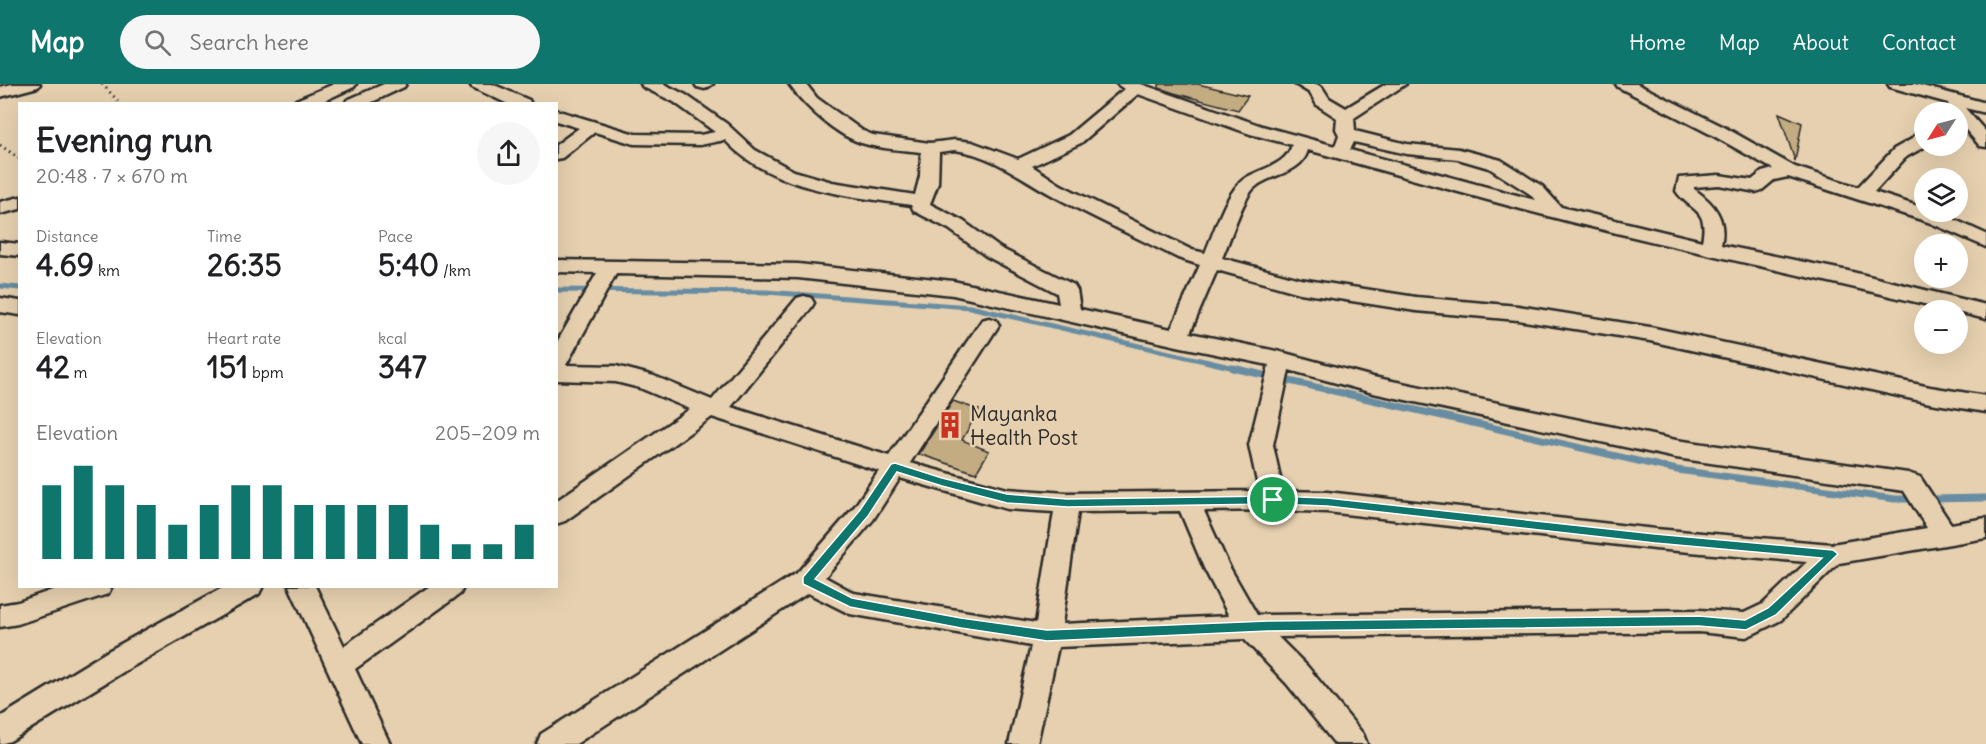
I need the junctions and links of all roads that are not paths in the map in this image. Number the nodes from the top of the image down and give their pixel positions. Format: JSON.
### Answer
{"nodes":[{"id":1,"x":32,"y":84,"type":"edge"},
{"id":2,"x":348,"y":84,"type":"edge"},
{"id":3,"x":398,"y":84,"type":"edge"},
{"id":4,"x":478,"y":84,"type":"edge"},
{"id":5,"x":649,"y":84,"type":"edge"},
{"id":6,"x":797,"y":84,"type":"edge"},
{"id":7,"x":1303,"y":84,"type":"edge"},
{"id":8,"x":1398,"y":84,"type":"edge"},
{"id":9,"x":1624,"y":84,"type":"edge"},
{"id":10,"x":1896,"y":84,"type":"edge"},
{"id":11,"x":1130,"y":86,"type":"edge"},
{"id":12,"x":0,"y":92,"type":"edge"},
{"id":13,"x":307,"y":102,"type":"edge"},
{"id":14,"x":358,"y":102,"type":"edge"},
{"id":15,"x":518,"y":102,"type":"edge"},
{"id":16,"x":1940,"y":102,"type":"edge"},
{"id":17,"x":1968,"y":108,"type":"edge"},
{"id":18,"x":1986,"y":108,"type":"edge"},
{"id":19,"x":558,"y":116,"type":"edge"},
{"id":20,"x":1346,"y":116,"type":"junction"},
{"id":21,"x":1968,"y":122,"type":"edge"},
{"id":22,"x":591,"y":127,"type":"junction"},
{"id":23,"x":729,"y":135,"type":"junction"},
{"id":24,"x":1348,"y":135,"type":"junction"},
{"id":25,"x":1302,"y":142,"type":"junction"},
{"id":26,"x":1986,"y":142,"type":"edge"},
{"id":27,"x":1914,"y":145,"type":"edge"},
{"id":28,"x":930,"y":148,"type":"junction"},
{"id":29,"x":558,"y":152,"type":"edge"},
{"id":30,"x":1340,"y":153,"type":"junction"},
{"id":31,"x":1019,"y":166,"type":"junction"},
{"id":32,"x":1790,"y":171,"type":"junction"},
{"id":33,"x":1862,"y":194,"type":"junction"},
{"id":34,"x":920,"y":201,"type":"junction"},
{"id":35,"x":18,"y":204,"type":"edge"},
{"id":36,"x":0,"y":208,"type":"edge"},
{"id":37,"x":1554,"y":211,"type":"junction"},
{"id":38,"x":1986,"y":241,"type":"edge"},
{"id":39,"x":0,"y":248,"type":"edge"},
{"id":40,"x":1710,"y":249,"type":"junction"},
{"id":41,"x":18,"y":250,"type":"edge"},
{"id":42,"x":1212,"y":262,"type":"junction"},
{"id":43,"x":558,"y":266,"type":"edge"},
{"id":44,"x":608,"y":272,"type":"junction"},
{"id":45,"x":804,"y":303,"type":"dead end"},
{"id":46,"x":0,"y":305,"type":"edge"},
{"id":47,"x":18,"y":308,"type":"edge"},
{"id":48,"x":1986,"y":312,"type":"edge"},
{"id":49,"x":1070,"y":314,"type":"junction"},
{"id":50,"x":989,"y":325,"type":"dead end"},
{"id":51,"x":1177,"y":339,"type":"junction"},
{"id":52,"x":1279,"y":371,"type":"junction"},
{"id":53,"x":561,"y":373,"type":"edge"},
{"id":54,"x":1986,"y":404,"type":"edge"},
{"id":55,"x":712,"y":409,"type":"junction"},
{"id":56,"x":895,"y":467,"type":"junction"},
{"id":57,"x":1273,"y":500,"type":"junction"},
{"id":58,"x":1067,"y":503,"type":"junction"},
{"id":59,"x":1189,"y":503,"type":"junction"},
{"id":60,"x":558,"y":513,"type":"edge"},
{"id":61,"x":1986,"y":528,"type":"edge"},
{"id":62,"x":1946,"y":536,"type":"junction"},
{"id":63,"x":1833,"y":554,"type":"junction"},
{"id":64,"x":807,"y":580,"type":"junction"},
{"id":65,"x":93,"y":588,"type":"edge"},
{"id":66,"x":246,"y":588,"type":"edge"},
{"id":67,"x":303,"y":588,"type":"edge"},
{"id":68,"x":449,"y":588,"type":"edge"},
{"id":69,"x":0,"y":616,"type":"edge"},
{"id":70,"x":1250,"y":627,"type":"junction"},
{"id":71,"x":1047,"y":636,"type":"junction"},
{"id":72,"x":339,"y":665,"type":"junction"},
{"id":73,"x":0,"y":732,"type":"edge"},
{"id":74,"x":376,"y":744,"type":"edge"},
{"id":75,"x":551,"y":744,"type":"edge"},
{"id":76,"x":1023,"y":744,"type":"edge"},
{"id":77,"x":1353,"y":744,"type":"edge"}],
"edges":[{"from":1,"to":12,"type":"street"},
{"from":2,"to":13,"type":"street"},
{"from":3,"to":14,"type":"street"},
{"from":4,"to":15,"type":"street"},
{"from":5,"to":23,"type":"street"},
{"from":6,"to":28,"type":"street"},
{"from":7,"to":20,"type":"street"},
{"from":8,"to":20,"type":"street"},
{"from":9,"to":32,"type":"street"},
{"from":10,"to":16,"type":"street"},
{"from":11,"to":25,"type":"street"},
{"from":11,"to":31,"type":"street"},
{"from":17,"to":18,"type":"street"},
{"from":19,"to":22,"type":"street"},
{"from":20,"to":24,"type":"street"},
{"from":21,"to":26,"type":"street"},
{"from":22,"to":23,"type":"street"},
{"from":22,"to":29,"type":"street"},
{"from":23,"to":34,"type":"street"},
{"from":24,"to":30,"type":"street"},
{"from":24,"to":37,"type":"street"},
{"from":25,"to":30,"type":"street"},
{"from":25,"to":42,"type":"street"},
{"from":27,"to":33,"type":"street"},
{"from":28,"to":31,"type":"street"},
{"from":28,"to":34,"type":"street"},
{"from":30,"to":37,"type":"street"},
{"from":31,"to":42,"type":"street"},
{"from":32,"to":33,"type":"street"},
{"from":32,"to":40,"type":"street"},
{"from":33,"to":38,"type":"street"},
{"from":34,"to":49,"type":"street"},
{"from":35,"to":36,"type":"street"},
{"from":37,"to":40,"type":"street"},
{"from":39,"to":41,"type":"street"},
{"from":40,"to":48,"type":"street"},
{"from":42,"to":51,"type":"street"},
{"from":42,"to":54,"type":"street"},
{"from":43,"to":44,"type":"street"},
{"from":44,"to":49,"type":"street"},
{"from":44,"to":53,"type":"street"},
{"from":45,"to":55,"type":"street"},
{"from":46,"to":47,"type":"street"},
{"from":49,"to":51,"type":"street"},
{"from":50,"to":56,"type":"street"},
{"from":51,"to":52,"type":"street"},
{"from":52,"to":57,"type":"street"},
{"from":52,"to":62,"type":"street"},
{"from":53,"to":55,"type":"street"},
{"from":55,"to":56,"type":"street"},
{"from":55,"to":60,"type":"street"},
{"from":56,"to":58,"type":"street"},
{"from":56,"to":64,"type":"street"},
{"from":57,"to":59,"type":"street"},
{"from":57,"to":63,"type":"street"},
{"from":58,"to":59,"type":"street"},
{"from":58,"to":71,"type":"street"},
{"from":59,"to":70,"type":"street"},
{"from":61,"to":62,"type":"street"},
{"from":62,"to":63,"type":"street"},
{"from":63,"to":70,"type":"street"},
{"from":64,"to":71,"type":"street"},
{"from":64,"to":75,"type":"street"},
{"from":65,"to":69,"type":"street"},
{"from":66,"to":73,"type":"street"},
{"from":67,"to":72,"type":"street"},
{"from":68,"to":72,"type":"street"},
{"from":70,"to":71,"type":"street"},
{"from":70,"to":77,"type":"street"},
{"from":71,"to":76,"type":"street"},
{"from":72,"to":74,"type":"street"}]}
